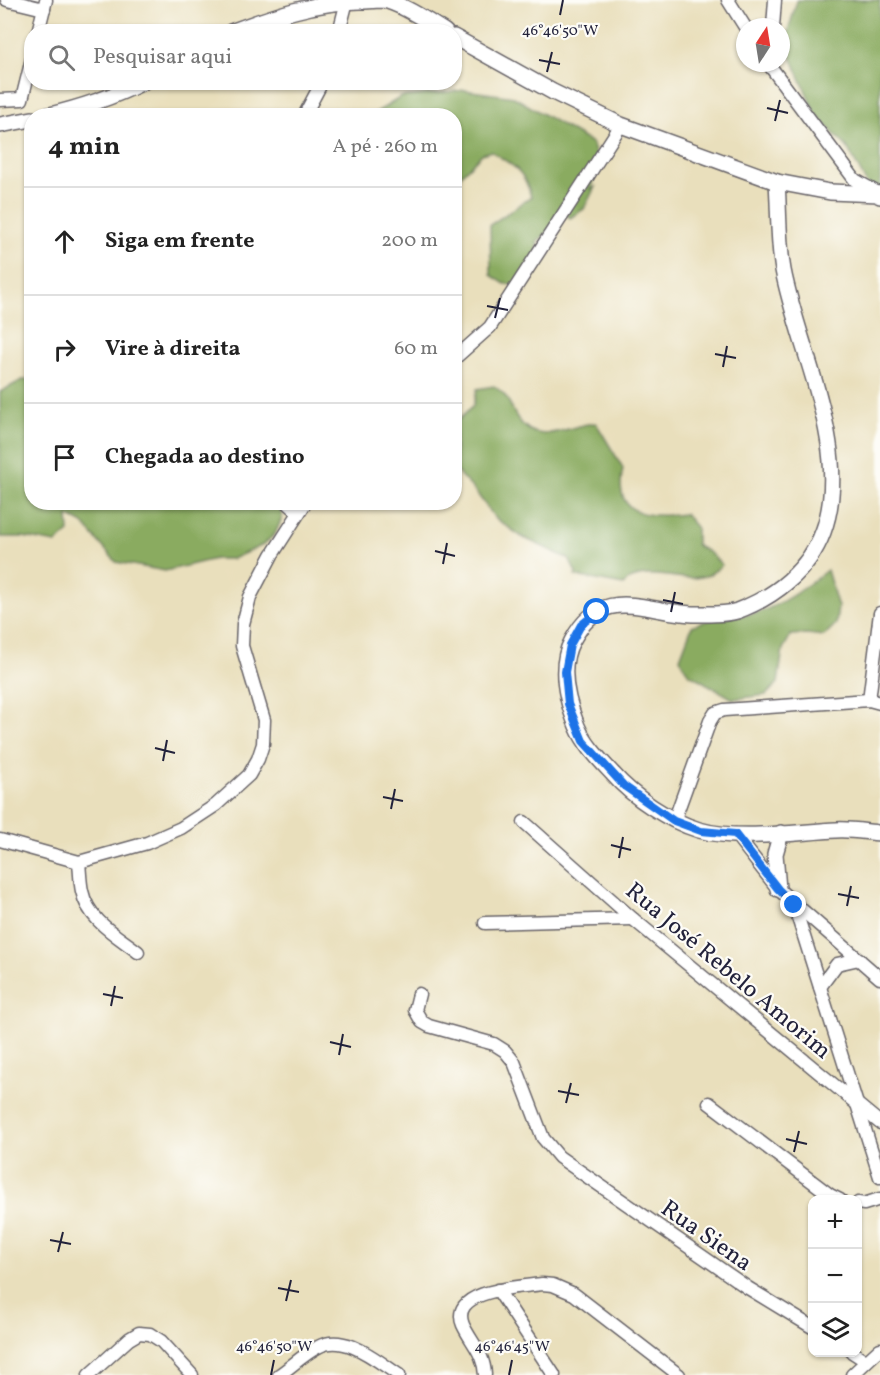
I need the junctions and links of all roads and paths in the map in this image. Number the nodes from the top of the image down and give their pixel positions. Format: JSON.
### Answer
{"nodes":[{"id":1,"x":7,"y":0,"type":"edge"},
{"id":2,"x":728,"y":0,"type":"edge"},
{"id":3,"x":775,"y":0,"type":"edge"},
{"id":4,"x":347,"y":1,"type":"edge"},
{"id":5,"x":309,"y":3,"type":"edge"},
{"id":6,"x":45,"y":4,"type":"edge"},
{"id":7,"x":739,"y":18,"type":"edge"},
{"id":8,"x":774,"y":18,"type":"edge"},
{"id":9,"x":40,"y":24,"type":"edge"},
{"id":10,"x":251,"y":24,"type":"edge"},
{"id":11,"x":341,"y":24,"type":"edge"},
{"id":12,"x":431,"y":24,"type":"edge"},
{"id":13,"x":462,"y":41,"type":"edge"},
{"id":14,"x":775,"y":72,"type":"edge"},
{"id":15,"x":24,"y":90,"type":"edge"},
{"id":16,"x":127,"y":90,"type":"edge"},
{"id":17,"x":318,"y":90,"type":"edge"},
{"id":18,"x":22,"y":99,"type":"junction"},
{"id":19,"x":0,"y":100,"type":"edge"},
{"id":20,"x":26,"y":108,"type":"edge"},
{"id":21,"x":79,"y":108,"type":"edge"},
{"id":22,"x":308,"y":108,"type":"edge"},
{"id":23,"x":24,"y":120,"type":"edge"},
{"id":24,"x":0,"y":125,"type":"edge"},
{"id":25,"x":621,"y":125,"type":"junction"},
{"id":26,"x":777,"y":182,"type":"junction"},
{"id":27,"x":879,"y":195,"type":"edge"},
{"id":28,"x":462,"y":352,"type":"edge"},
{"id":29,"x":300,"y":510,"type":"edge"},
{"id":30,"x":880,"y":613,"type":"edge"},
{"id":31,"x":875,"y":702,"type":"edge"},
{"id":32,"x":674,"y":821,"type":"junction"},
{"id":33,"x":524,"y":822,"type":"dead end"},
{"id":34,"x":781,"y":833,"type":"junction"},
{"id":35,"x":880,"y":833,"type":"edge"},
{"id":36,"x":735,"y":834,"type":"junction"},
{"id":37,"x":0,"y":840,"type":"edge"},
{"id":38,"x":79,"y":862,"type":"junction"},
{"id":39,"x":778,"y":889,"type":"junction"},
{"id":40,"x":794,"y":905,"type":"junction"},
{"id":41,"x":633,"y":919,"type":"junction"},
{"id":42,"x":485,"y":923,"type":"dead end"},
{"id":43,"x":138,"y":952,"type":"dead end"},
{"id":44,"x":859,"y":959,"type":"junction"},
{"id":45,"x":880,"y":978,"type":"edge"},
{"id":46,"x":820,"y":987,"type":"junction"},
{"id":47,"x":419,"y":994,"type":"dead end"},
{"id":48,"x":855,"y":1101,"type":"junction"},
{"id":49,"x":708,"y":1103,"type":"dead end"},
{"id":50,"x":880,"y":1123,"type":"edge"},
{"id":51,"x":880,"y":1177,"type":"edge"},
{"id":52,"x":830,"y":1195,"type":"edge"},
{"id":53,"x":880,"y":1199,"type":"edge"},
{"id":54,"x":862,"y":1204,"type":"edge"},
{"id":55,"x":498,"y":1290,"type":"junction"},
{"id":56,"x":808,"y":1324,"type":"edge"},
{"id":57,"x":880,"y":1349,"type":"edge"},
{"id":58,"x":859,"y":1357,"type":"edge"},
{"id":59,"x":866,"y":1361,"type":"junction"},
{"id":60,"x":89,"y":1375,"type":"edge"},
{"id":61,"x":192,"y":1375,"type":"edge"},
{"id":62,"x":279,"y":1375,"type":"edge"},
{"id":63,"x":399,"y":1375,"type":"edge"},
{"id":64,"x":486,"y":1375,"type":"edge"},
{"id":65,"x":554,"y":1375,"type":"edge"},
{"id":66,"x":679,"y":1375,"type":"edge"},
{"id":67,"x":852,"y":1375,"type":"edge"}],
"edges":[{"from":1,"to":6,"type":"street"},
{"from":2,"to":7,"type":"street"},
{"from":3,"to":8,"type":"street"},
{"from":4,"to":5,"type":"street"},
{"from":4,"to":11,"type":"street"},
{"from":4,"to":12,"type":"street"},
{"from":5,"to":10,"type":"street"},
{"from":6,"to":9,"type":"street"},
{"from":13,"to":25,"type":"street"},
{"from":14,"to":27,"type":"street"},
{"from":15,"to":18,"type":"street"},
{"from":16,"to":21,"type":"street"},
{"from":17,"to":22,"type":"street"},
{"from":18,"to":19,"type":"street"},
{"from":18,"to":20,"type":"street"},
{"from":23,"to":24,"type":"street"},
{"from":25,"to":26,"type":"street"},
{"from":25,"to":28,"type":"street"},
{"from":26,"to":27,"type":"street"},
{"from":26,"to":32,"type":"street"},
{"from":29,"to":38,"type":"street"},
{"from":30,"to":31,"type":"street"},
{"from":31,"to":32,"type":"street"},
{"from":32,"to":36,"type":"street"},
{"from":33,"to":41,"type":"street","name":"Rua José Rebelo Amorim"},
{"from":34,"to":35,"type":"street"},
{"from":34,"to":36,"type":"street"},
{"from":34,"to":39,"type":"street"},
{"from":36,"to":39,"type":"street"},
{"from":37,"to":38,"type":"street"},
{"from":38,"to":43,"type":"street"},
{"from":39,"to":40,"type":"street"},
{"from":40,"to":44,"type":"street"},
{"from":40,"to":46,"type":"street"},
{"from":41,"to":42,"type":"street"},
{"from":41,"to":48,"type":"street","name":"Rua José Rebelo Amorim"},
{"from":44,"to":45,"type":"street"},
{"from":44,"to":46,"type":"street"},
{"from":46,"to":48,"type":"street"},
{"from":47,"to":56,"type":"street","name":"Rua Siena"},
{"from":48,"to":50,"type":"street","name":"Rua José Rebelo Amorim"},
{"from":48,"to":51,"type":"street"},
{"from":49,"to":52,"type":"street"},
{"from":53,"to":54,"type":"street"},
{"from":55,"to":64,"type":"street"},
{"from":55,"to":65,"type":"street"},
{"from":55,"to":66,"type":"street"},
{"from":57,"to":59,"type":"street"},
{"from":58,"to":59,"type":"street"},
{"from":59,"to":67,"type":"street"},
{"from":60,"to":61,"type":"street"},
{"from":62,"to":63,"type":"street"}]}
